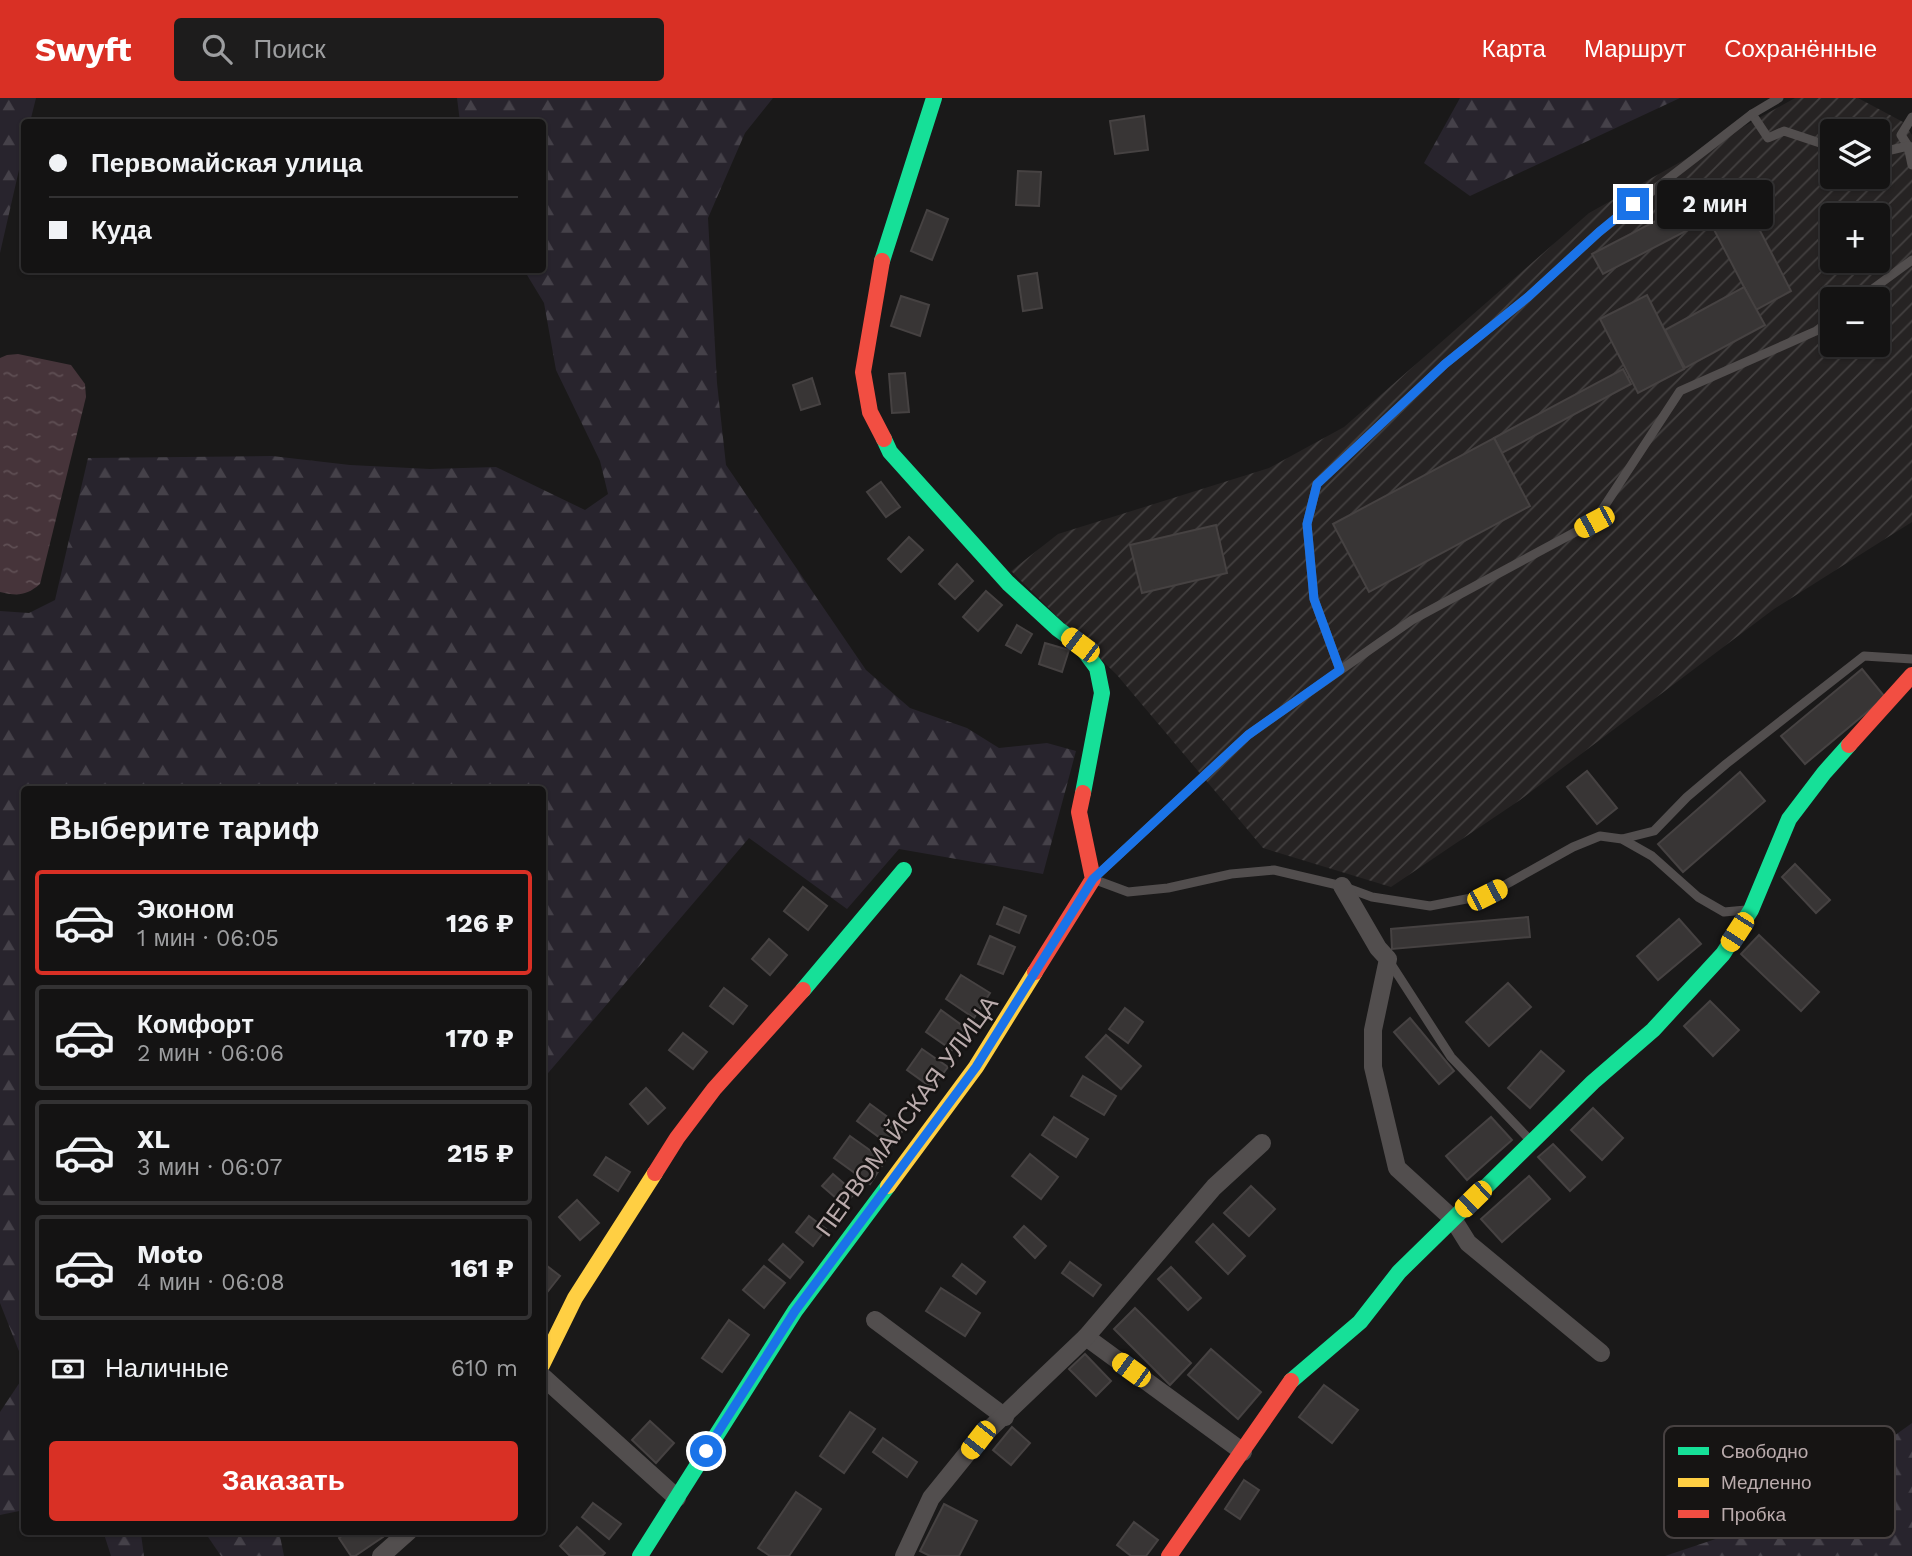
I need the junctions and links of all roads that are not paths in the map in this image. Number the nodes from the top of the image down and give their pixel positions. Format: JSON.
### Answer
{"nodes":[{"id":1,"x":934,"y":98,"type":"edge"},
{"id":2,"x":1779,"y":98,"type":"edge"},
{"id":3,"x":1752,"y":114,"type":"junction"},
{"id":4,"x":1912,"y":117,"type":"edge"},
{"id":5,"x":1820,"y":143,"type":"edge"},
{"id":6,"x":1910,"y":146,"type":"edge"},
{"id":7,"x":1890,"y":150,"type":"edge"},
{"id":8,"x":1912,"y":165,"type":"edge"},
{"id":9,"x":1912,"y":260,"type":"edge"},
{"id":10,"x":1875,"y":287,"type":"edge"},
{"id":11,"x":1820,"y":328,"type":"edge"},
{"id":12,"x":1912,"y":659,"type":"edge"},
{"id":13,"x":1340,"y":670,"type":"junction"},
{"id":14,"x":1912,"y":675,"type":"edge"},
{"id":15,"x":1622,"y":839,"type":"junction"},
{"id":16,"x":904,"y":870,"type":"dead end"},
{"id":17,"x":1093,"y":879,"type":"junction"},
{"id":18,"x":1342,"y":886,"type":"junction"},
{"id":19,"x":1751,"y":910,"type":"junction"},
{"id":20,"x":1388,"y":959,"type":"junction"},
{"id":21,"x":1532,"y":1142,"type":"junction"},
{"id":22,"x":1262,"y":1143,"type":"dead end"},
{"id":23,"x":1454,"y":1219,"type":"junction"},
{"id":24,"x":875,"y":1320,"type":"dead end"},
{"id":25,"x":1086,"y":1337,"type":"junction"},
{"id":26,"x":1601,"y":1353,"type":"dead end"},
{"id":27,"x":546,"y":1356,"type":"edge"},
{"id":28,"x":546,"y":1380,"type":"edge"},
{"id":29,"x":1004,"y":1417,"type":"junction"},
{"id":30,"x":1242,"y":1452,"type":"junction"},
{"id":31,"x":677,"y":1498,"type":"junction"},
{"id":32,"x":405,"y":1535,"type":"edge"},
{"id":33,"x":381,"y":1556,"type":"edge"},
{"id":34,"x":640,"y":1556,"type":"edge"},
{"id":35,"x":904,"y":1556,"type":"edge"},
{"id":36,"x":1169,"y":1556,"type":"edge"}],
"edges":[{"from":1,"to":17,"type":"street"},
{"from":2,"to":3,"type":"lane"},
{"from":3,"to":5,"type":"lane"},
{"from":3,"to":13,"type":"lane"},
{"from":4,"to":6,"type":"lane"},
{"from":6,"to":7,"type":"lane"},
{"from":6,"to":8,"type":"lane"},
{"from":9,"to":10,"type":"lane"},
{"from":11,"to":13,"type":"lane"},
{"from":12,"to":15,"type":"lane"},
{"from":13,"to":17,"type":"lane"},
{"from":14,"to":19,"type":"street"},
{"from":15,"to":18,"type":"lane"},
{"from":15,"to":19,"type":"lane"},
{"from":16,"to":27,"type":"street"},
{"from":17,"to":18,"type":"lane"},
{"from":17,"to":31,"type":"street","name":"ПЕРВОМАЙСКАЯ УЛИЦА"},
{"from":18,"to":20,"type":"street"},
{"from":19,"to":21,"type":"street"},
{"from":20,"to":21,"type":"lane"},
{"from":20,"to":23,"type":"street"},
{"from":21,"to":23,"type":"street"},
{"from":22,"to":25,"type":"street"},
{"from":23,"to":26,"type":"street"},
{"from":23,"to":30,"type":"street"},
{"from":24,"to":29,"type":"street"},
{"from":25,"to":29,"type":"street"},
{"from":25,"to":30,"type":"street"},
{"from":28,"to":31,"type":"street"},
{"from":29,"to":35,"type":"street"},
{"from":30,"to":36,"type":"street"},
{"from":31,"to":34,"type":"street","name":"ПЕРВОМАЙСКАЯ УЛИЦА"},
{"from":32,"to":33,"type":"street"}]}
